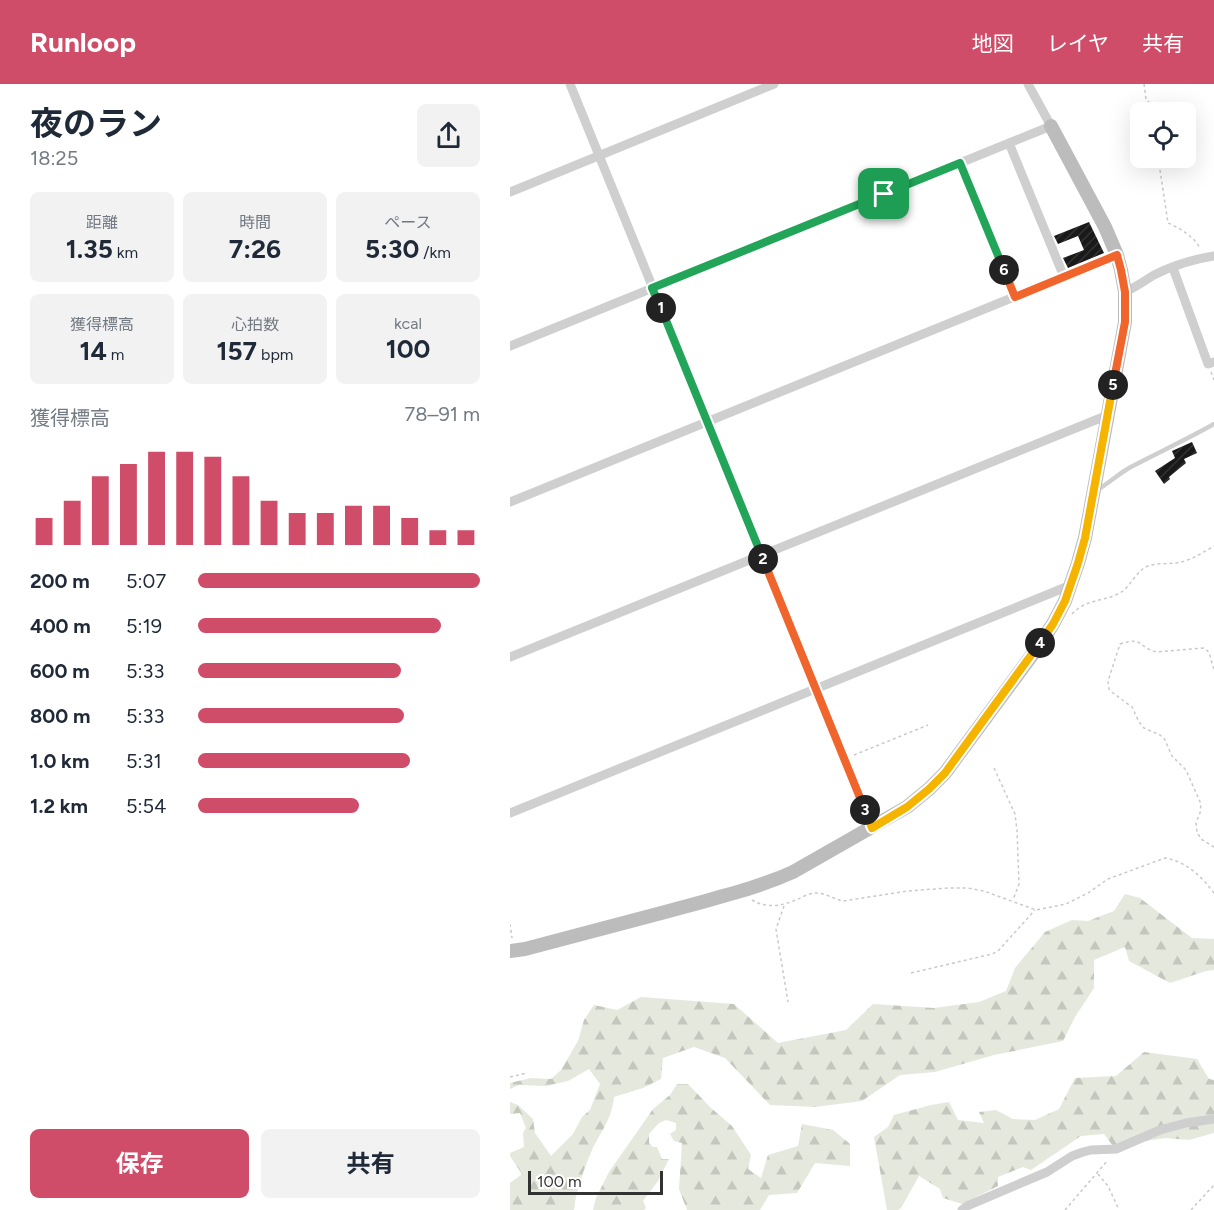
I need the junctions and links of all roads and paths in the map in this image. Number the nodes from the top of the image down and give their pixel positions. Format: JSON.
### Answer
{"nodes":[{"id":1,"x":570,"y":84,"type":"edge"},
{"id":2,"x":774,"y":84,"type":"edge"},
{"id":3,"x":1028,"y":84,"type":"edge"},
{"id":4,"x":1144,"y":84,"type":"edge"},
{"id":5,"x":1149,"y":102,"type":"edge"},
{"id":6,"x":1051,"y":126,"type":"junction"},
{"id":7,"x":1009,"y":143,"type":"junction"},
{"id":8,"x":599,"y":155,"type":"junction"},
{"id":9,"x":960,"y":163,"type":"junction"},
{"id":10,"x":1160,"y":168,"type":"edge"},
{"id":11,"x":510,"y":192,"type":"edge"},
{"id":12,"x":1117,"y":255,"type":"junction"},
{"id":13,"x":1209,"y":257,"type":"edge"},
{"id":14,"x":1173,"y":268,"type":"junction"},
{"id":15,"x":1064,"y":277,"type":"junction"},
{"id":16,"x":652,"y":288,"type":"junction"},
{"id":17,"x":1125,"y":292,"type":"junction"},
{"id":18,"x":1015,"y":297,"type":"junction"},
{"id":19,"x":510,"y":346,"type":"edge"},
{"id":20,"x":1214,"y":362,"type":"edge"},
{"id":21,"x":1108,"y":415,"type":"junction"},
{"id":22,"x":707,"y":422,"type":"junction"},
{"id":23,"x":1214,"y":424,"type":"edge"},
{"id":24,"x":1092,"y":493,"type":"junction"},
{"id":25,"x":510,"y":502,"type":"edge"},
{"id":26,"x":1214,"y":546,"type":"edge"},
{"id":27,"x":761,"y":555,"type":"junction"},
{"id":28,"x":1071,"y":585,"type":"junction"},
{"id":29,"x":1072,"y":613,"type":"dead end"},
{"id":30,"x":510,"y":657,"type":"edge"},
{"id":31,"x":1214,"y":669,"type":"edge"},
{"id":32,"x":815,"y":689,"type":"junction"},
{"id":33,"x":928,"y":725,"type":"dead end"},
{"id":34,"x":844,"y":758,"type":"junction"},
{"id":35,"x":994,"y":768,"type":"dead end"},
{"id":36,"x":510,"y":813,"type":"edge"},
{"id":37,"x":872,"y":828,"type":"junction"},
{"id":38,"x":1214,"y":847,"type":"edge"},
{"id":39,"x":744,"y":890,"type":"junction"},
{"id":40,"x":1214,"y":893,"type":"edge"},
{"id":41,"x":1013,"y":901,"type":"junction"},
{"id":42,"x":785,"y":905,"type":"junction"},
{"id":43,"x":1036,"y":910,"type":"junction"},
{"id":44,"x":510,"y":924,"type":"edge"},
{"id":45,"x":512,"y":951,"type":"edge"},
{"id":46,"x":911,"y":973,"type":"dead end"},
{"id":47,"x":788,"y":1002,"type":"dead end"},
{"id":48,"x":527,"y":1073,"type":"dead end"},
{"id":49,"x":510,"y":1077,"type":"edge"},
{"id":50,"x":1214,"y":1119,"type":"edge"},
{"id":51,"x":1116,"y":1149,"type":"junction"},
{"id":52,"x":1097,"y":1174,"type":"junction"},
{"id":53,"x":1214,"y":1185,"type":"edge"},
{"id":54,"x":962,"y":1210,"type":"edge"},
{"id":55,"x":1065,"y":1210,"type":"edge"},
{"id":56,"x":1119,"y":1210,"type":"edge"},
{"id":57,"x":1191,"y":1210,"type":"edge"}],
"edges":[{"from":1,"to":8,"type":"street"},
{"from":2,"to":8,"type":"street"},
{"from":3,"to":6,"type":"street"},
{"from":4,"to":5,"type":"path"},
{"from":6,"to":7,"type":"street"},
{"from":6,"to":12,"type":"street"},
{"from":7,"to":9,"type":"street"},
{"from":7,"to":15,"type":"street"},
{"from":8,"to":11,"type":"street"},
{"from":8,"to":16,"type":"street"},
{"from":9,"to":16,"type":"street"},
{"from":9,"to":18,"type":"street"},
{"from":10,"to":13,"type":"path"},
{"from":12,"to":15,"type":"street"},
{"from":12,"to":17,"type":"street"},
{"from":13,"to":14,"type":"street"},
{"from":14,"to":17,"type":"street"},
{"from":14,"to":20,"type":"street"},
{"from":15,"to":18,"type":"street"},
{"from":16,"to":19,"type":"street"},
{"from":16,"to":22,"type":"street"},
{"from":17,"to":21,"type":"street"},
{"from":18,"to":22,"type":"street"},
{"from":21,"to":24,"type":"street"},
{"from":21,"to":27,"type":"street"},
{"from":22,"to":25,"type":"street"},
{"from":22,"to":27,"type":"street"},
{"from":23,"to":24,"type":"lane"},
{"from":24,"to":28,"type":"street"},
{"from":26,"to":29,"type":"path"},
{"from":27,"to":30,"type":"street"},
{"from":27,"to":32,"type":"street"},
{"from":28,"to":32,"type":"street"},
{"from":28,"to":37,"type":"street"},
{"from":31,"to":38,"type":"path"},
{"from":32,"to":34,"type":"street"},
{"from":32,"to":36,"type":"street"},
{"from":33,"to":34,"type":"path"},
{"from":34,"to":37,"type":"street"},
{"from":35,"to":41,"type":"path"},
{"from":37,"to":39,"type":"street"},
{"from":39,"to":42,"type":"path"},
{"from":39,"to":45,"type":"street"},
{"from":40,"to":43,"type":"path"},
{"from":41,"to":42,"type":"path"},
{"from":41,"to":43,"type":"path"},
{"from":42,"to":47,"type":"path"},
{"from":43,"to":46,"type":"path"},
{"from":44,"to":45,"type":"path"},
{"from":48,"to":49,"type":"path"},
{"from":50,"to":51,"type":"street"},
{"from":51,"to":52,"type":"path"},
{"from":51,"to":54,"type":"street"},
{"from":52,"to":55,"type":"path"},
{"from":52,"to":56,"type":"path"},
{"from":53,"to":57,"type":"path"}]}
